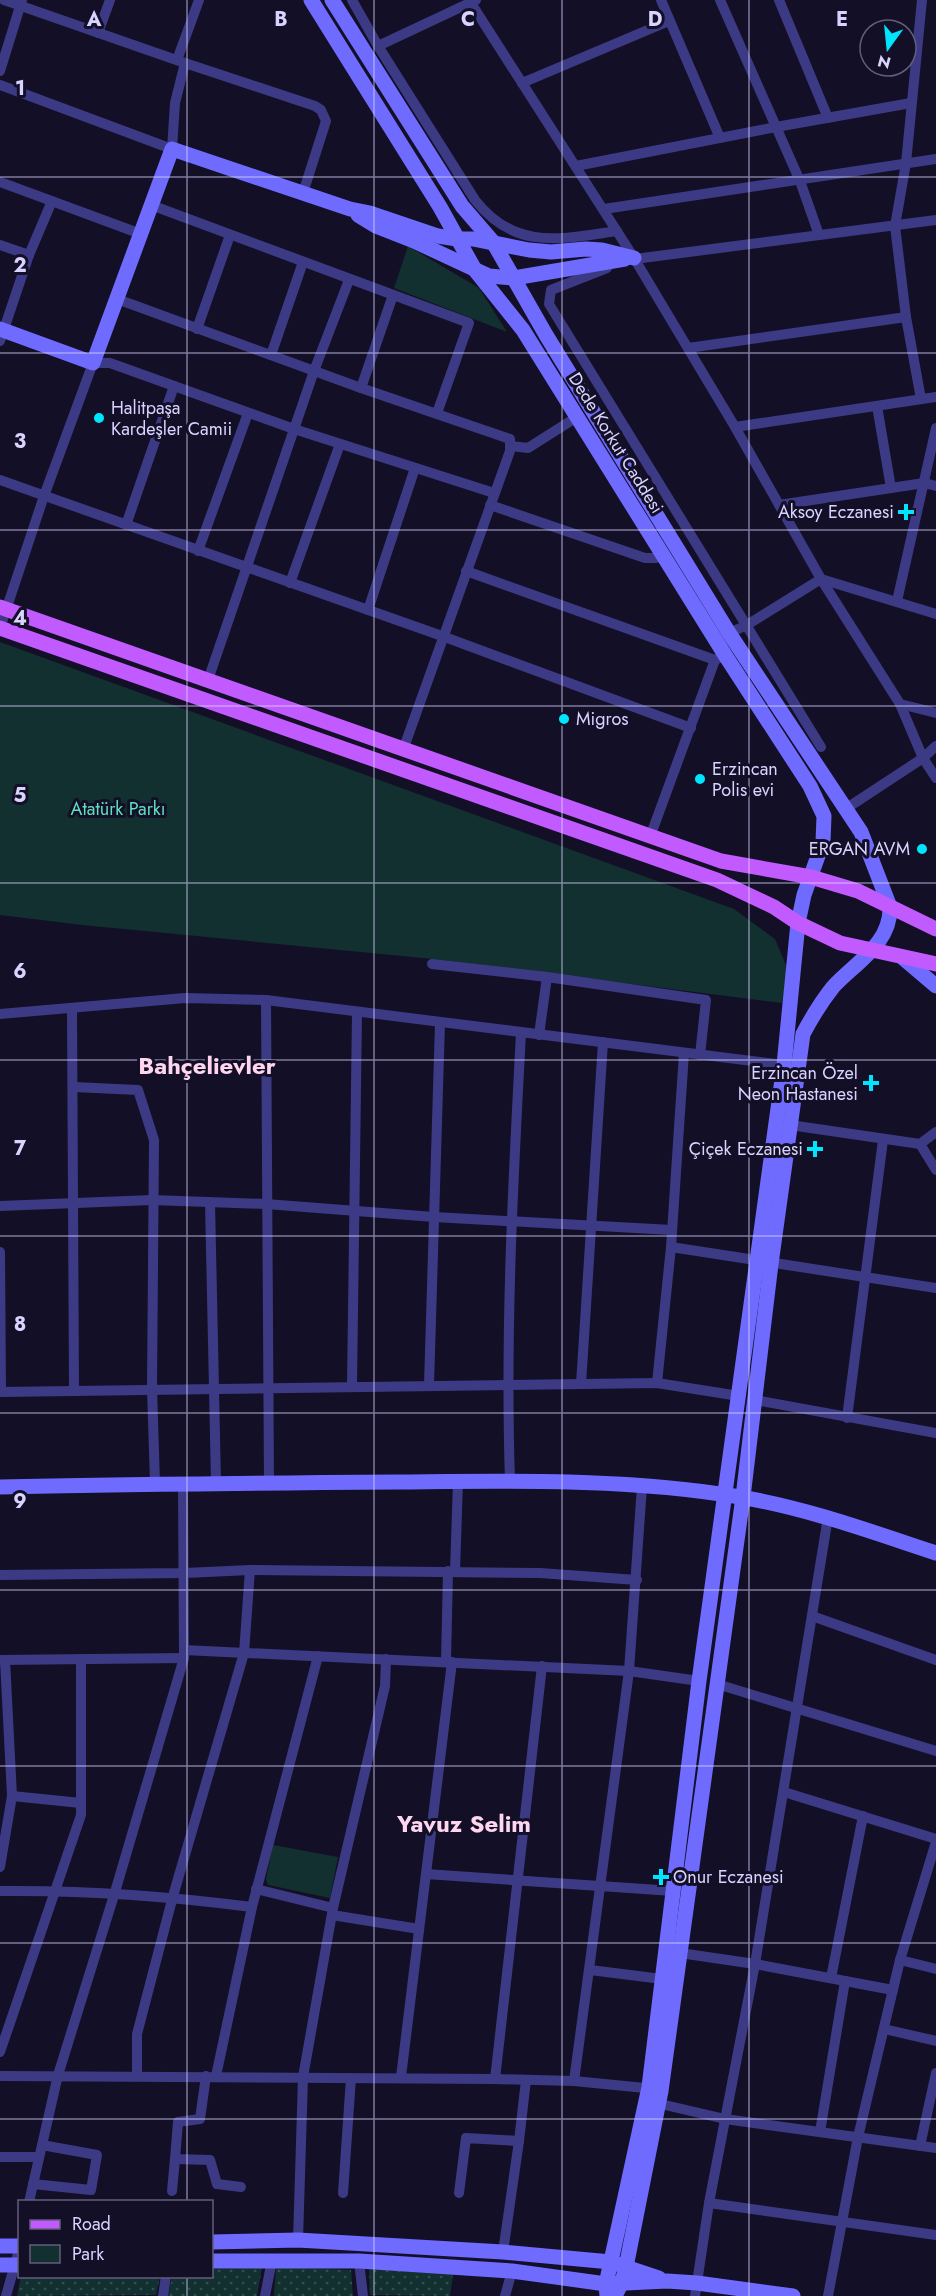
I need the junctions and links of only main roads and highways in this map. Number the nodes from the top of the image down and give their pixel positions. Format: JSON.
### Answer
{"nodes":[{"id":1,"x":311,"y":0,"type":"edge"},
{"id":2,"x":332,"y":0,"type":"edge"},
{"id":3,"x":440,"y":207,"type":"junction"},
{"id":4,"x":350,"y":209,"type":"junction"},
{"id":5,"x":416,"y":230,"type":"junction"},
{"id":6,"x":457,"y":239,"type":"junction"},
{"id":7,"x":493,"y":242,"type":"junction"},
{"id":8,"x":475,"y":270,"type":"junction"},
{"id":9,"x":514,"y":278,"type":"junction"},
{"id":10,"x":1,"y":333,"type":"edge"},
{"id":11,"x":3,"y":608,"type":"edge"},
{"id":12,"x":0,"y":628,"type":"edge"},
{"id":13,"x":811,"y":877,"type":"junction"},
{"id":14,"x":890,"y":907,"type":"junction"},
{"id":15,"x":798,"y":923,"type":"junction"},
{"id":16,"x":936,"y":929,"type":"edge"},
{"id":17,"x":871,"y":950,"type":"junction"},
{"id":18,"x":903,"y":958,"type":"junction"},
{"id":19,"x":936,"y":964,"type":"edge"},
{"id":20,"x":936,"y":986,"type":"edge"},
{"id":21,"x":747,"y":1398,"type":"junction"},
{"id":22,"x":0,"y":1486,"type":"edge"},
{"id":23,"x":724,"y":1494,"type":"junction"},
{"id":24,"x":743,"y":1497,"type":"junction"},
{"id":25,"x":936,"y":1553,"type":"edge"},
{"id":26,"x":654,"y":2096,"type":"junction"},
{"id":27,"x":213,"y":2242,"type":"edge"},
{"id":28,"x":0,"y":2246,"type":"edge"},
{"id":29,"x":18,"y":2246,"type":"edge"},
{"id":30,"x":213,"y":2261,"type":"edge"},
{"id":31,"x":611,"y":2262,"type":"junction"},
{"id":32,"x":626,"y":2267,"type":"junction"},
{"id":33,"x":667,"y":2281,"type":"junction"},
{"id":34,"x":612,"y":2290,"type":"edge"},
{"id":35,"x":696,"y":2290,"type":"edge"},
{"id":36,"x":793,"y":2296,"type":"edge"}],
"edges":[{"from":1,"to":3,"type":"main road","name":"Dede Korkut Caddesi"},
{"from":2,"to":7,"type":"main road","name":"Dede Korkut Caddesi"},
{"from":3,"to":5,"type":"main road"},
{"from":3,"to":6,"type":"main road","name":"Dede Korkut Caddesi"},
{"from":4,"to":5,"type":"main road"},
{"from":4,"to":8,"type":"main road"},
{"from":4,"to":10,"type":"main road"},
{"from":5,"to":6,"type":"main road"},
{"from":6,"to":7,"type":"main road"},
{"from":6,"to":8,"type":"main road","name":"Dede Korkut Caddesi"},
{"from":7,"to":9,"type":"main road","name":"Dede Korkut Caddesi"},
{"from":7,"to":9,"type":"main road"},
{"from":8,"to":9,"type":"main road"},
{"from":8,"to":13,"type":"main road","name":"Dede Korkut Caddesi"},
{"from":9,"to":14,"type":"main road","name":"Dede Korkut Caddesi"},
{"from":11,"to":13,"type":"main road"},
{"from":12,"to":15,"type":"main road"},
{"from":13,"to":14,"type":"main road"},
{"from":13,"to":15,"type":"main road","name":"Dede Korkut Caddesi"},
{"from":14,"to":16,"type":"main road"},
{"from":14,"to":17,"type":"main road"},
{"from":15,"to":17,"type":"main road"},
{"from":15,"to":21,"type":"main road","name":"Dede Korkut Caddesi"},
{"from":17,"to":18,"type":"main road"},
{"from":17,"to":21,"type":"main road"},
{"from":18,"to":19,"type":"main road"},
{"from":18,"to":20,"type":"main road"},
{"from":21,"to":23,"type":"main road"},
{"from":21,"to":24,"type":"main road"},
{"from":22,"to":23,"type":"main road"},
{"from":23,"to":24,"type":"main road"},
{"from":23,"to":26,"type":"main road"},
{"from":24,"to":25,"type":"main road"},
{"from":24,"to":26,"type":"main road"},
{"from":26,"to":31,"type":"main road"},
{"from":26,"to":32,"type":"main road"},
{"from":27,"to":31,"type":"main road"},
{"from":28,"to":29,"type":"main road"},
{"from":30,"to":34,"type":"main road"},
{"from":31,"to":32,"type":"main road"},
{"from":31,"to":34,"type":"main road"},
{"from":32,"to":33,"type":"main road"},
{"from":32,"to":34,"type":"main road"},
{"from":33,"to":34,"type":"main road"},
{"from":33,"to":35,"type":"main road"},
{"from":35,"to":36,"type":"main road"}]}
